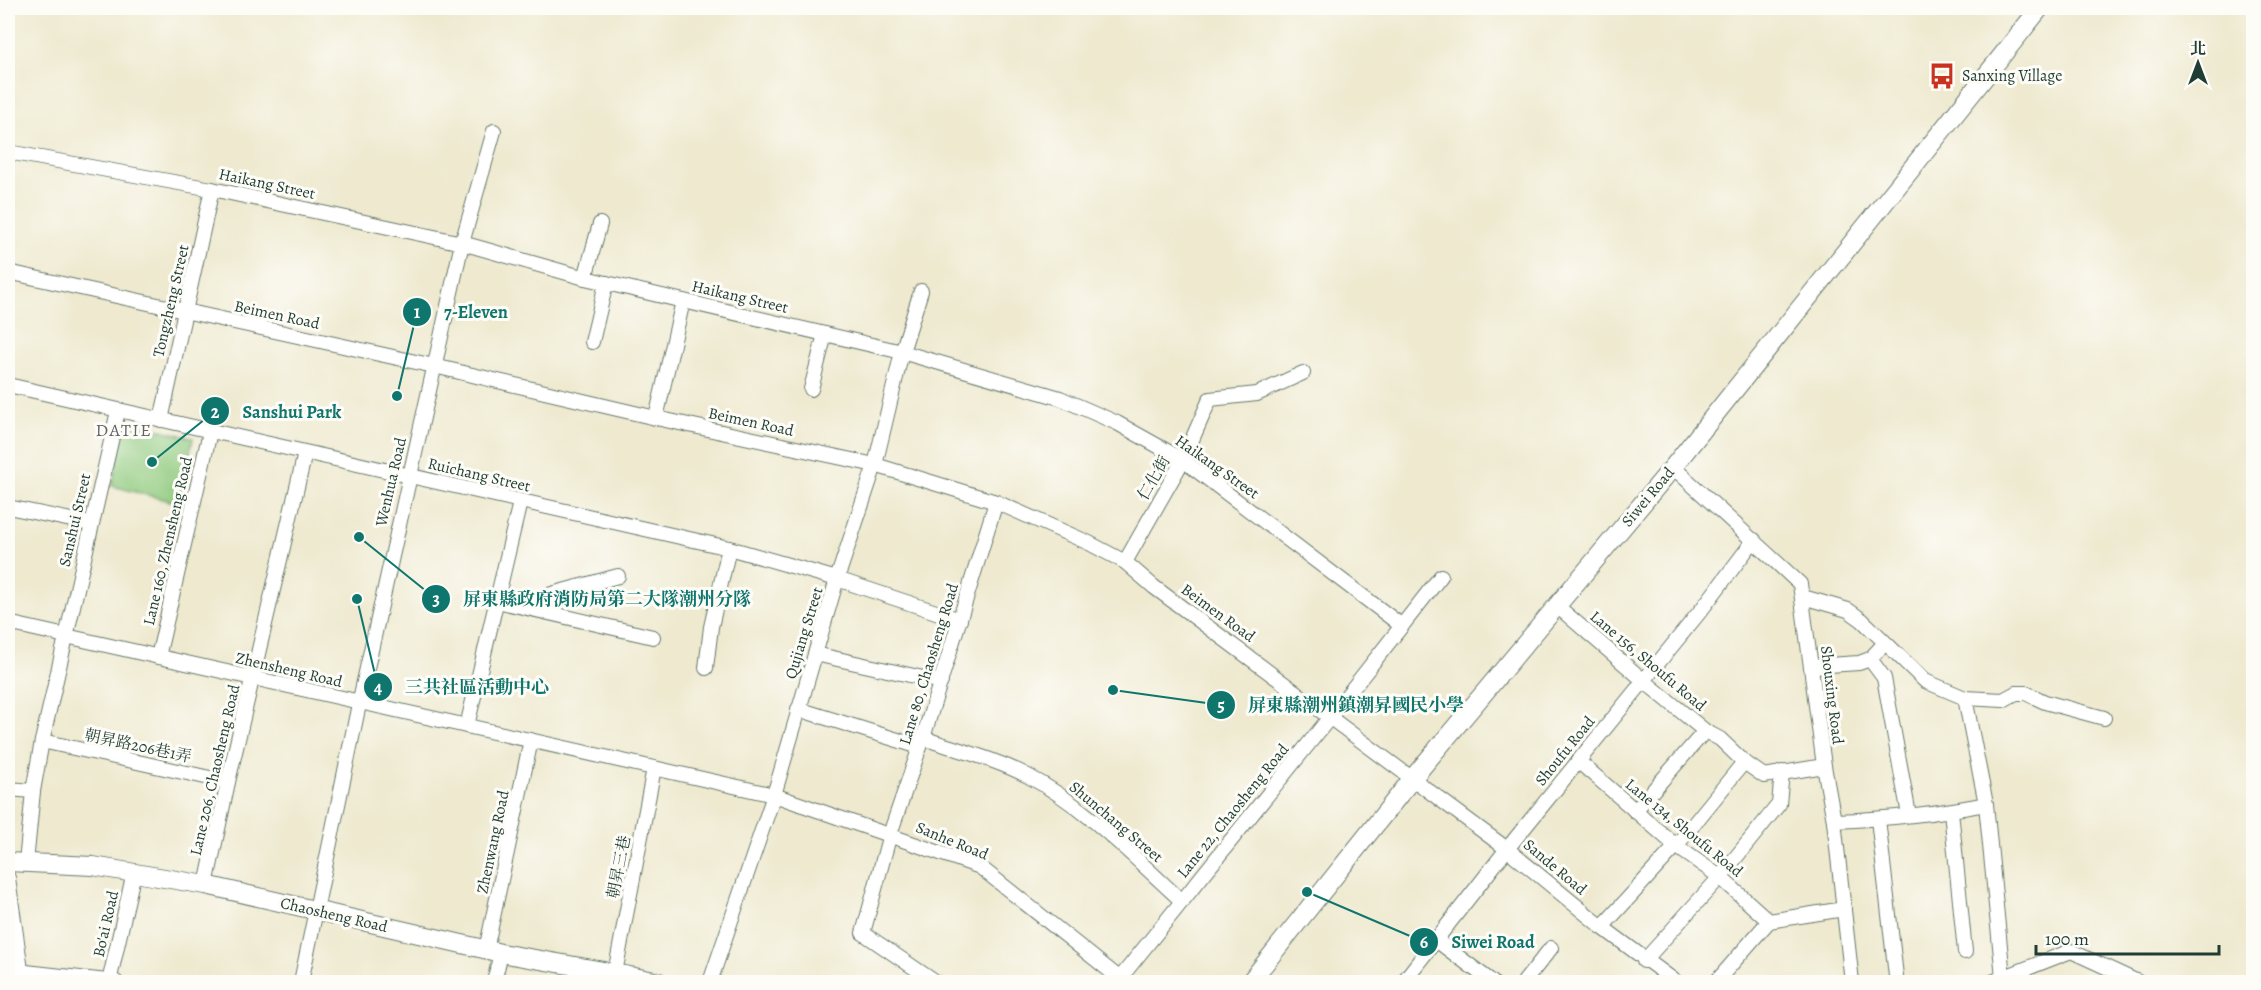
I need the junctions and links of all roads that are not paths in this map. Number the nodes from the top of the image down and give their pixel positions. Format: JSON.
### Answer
{"nodes":[{"id":1,"x":2040,"y":8,"type":"edge"},
{"id":2,"x":494,"y":131,"type":"dead end"},
{"id":3,"x":8,"y":152,"type":"edge"},
{"id":4,"x":212,"y":189,"type":"junction"},
{"id":5,"x":600,"y":224,"type":"dead end"},
{"id":6,"x":462,"y":243,"type":"junction"},
{"id":7,"x":8,"y":272,"type":"edge"},
{"id":8,"x":585,"y":278,"type":"junction"},
{"id":9,"x":606,"y":283,"type":"junction"},
{"id":10,"x":921,"y":291,"type":"dead end"},
{"id":11,"x":683,"y":301,"type":"junction"},
{"id":12,"x":185,"y":311,"type":"junction"},
{"id":13,"x":825,"y":334,"type":"junction"},
{"id":14,"x":592,"y":342,"type":"dead end"},
{"id":15,"x":902,"y":352,"type":"junction"},
{"id":16,"x":434,"y":366,"type":"junction"},
{"id":17,"x":1303,"y":373,"type":"dead end"},
{"id":18,"x":8,"y":385,"type":"edge"},
{"id":19,"x":811,"y":390,"type":"dead end"},
{"id":20,"x":118,"y":411,"type":"junction"},
{"id":21,"x":656,"y":418,"type":"junction"},
{"id":22,"x":161,"y":420,"type":"junction"},
{"id":23,"x":210,"y":432,"type":"junction"},
{"id":24,"x":305,"y":453,"type":"junction"},
{"id":25,"x":1183,"y":460,"type":"junction"},
{"id":26,"x":875,"y":465,"type":"junction"},
{"id":27,"x":1673,"y":467,"type":"junction"},
{"id":28,"x":409,"y":476,"type":"junction"},
{"id":29,"x":520,"y":502,"type":"junction"},
{"id":30,"x":996,"y":502,"type":"junction"},
{"id":31,"x":8,"y":507,"type":"edge"},
{"id":32,"x":91,"y":524,"type":"junction"},
{"id":33,"x":1754,"y":540,"type":"junction"},
{"id":34,"x":729,"y":548,"type":"junction"},
{"id":35,"x":1125,"y":562,"type":"junction"},
{"id":36,"x":618,"y":576,"type":"dead end"},
{"id":37,"x":1441,"y":576,"type":"dead end"},
{"id":38,"x":837,"y":579,"type":"junction"},
{"id":39,"x":1803,"y":597,"type":"junction"},
{"id":40,"x":497,"y":601,"type":"junction"},
{"id":41,"x":513,"y":605,"type":"junction"},
{"id":42,"x":1557,"y":606,"type":"junction"},
{"id":43,"x":960,"y":620,"type":"junction"},
{"id":44,"x":8,"y":623,"type":"edge"},
{"id":45,"x":1402,"y":626,"type":"junction"},
{"id":46,"x":66,"y":636,"type":"junction"},
{"id":47,"x":652,"y":637,"type":"dead end"},
{"id":48,"x":1884,"y":644,"type":"junction"},
{"id":49,"x":815,"y":654,"type":"junction"},
{"id":50,"x":158,"y":657,"type":"junction"},
{"id":51,"x":1870,"y":659,"type":"junction"},
{"id":52,"x":1812,"y":666,"type":"junction"},
{"id":53,"x":706,"y":668,"type":"dead end"},
{"id":54,"x":253,"y":678,"type":"junction"},
{"id":55,"x":1642,"y":680,"type":"junction"},
{"id":56,"x":940,"y":682,"type":"junction"},
{"id":57,"x":1965,"y":698,"type":"junction"},
{"id":58,"x":359,"y":704,"type":"junction"},
{"id":59,"x":798,"y":709,"type":"junction"},
{"id":60,"x":1331,"y":716,"type":"junction"},
{"id":61,"x":2104,"y":718,"type":"dead end"},
{"id":62,"x":466,"y":726,"type":"junction"},
{"id":63,"x":1705,"y":731,"type":"junction"},
{"id":64,"x":531,"y":740,"type":"junction"},
{"id":65,"x":42,"y":741,"type":"junction"},
{"id":66,"x":922,"y":742,"type":"junction"},
{"id":67,"x":1578,"y":761,"type":"junction"},
{"id":68,"x":1744,"y":762,"type":"junction"},
{"id":69,"x":1824,"y":766,"type":"junction"},
{"id":70,"x":654,"y":768,"type":"junction"},
{"id":71,"x":1782,"y":772,"type":"junction"},
{"id":72,"x":1412,"y":779,"type":"junction"},
{"id":73,"x":228,"y":782,"type":"junction"},
{"id":74,"x":8,"y":789,"type":"edge"},
{"id":75,"x":33,"y":790,"type":"junction"},
{"id":76,"x":774,"y":795,"type":"junction"},
{"id":77,"x":1986,"y":804,"type":"junction"},
{"id":78,"x":1635,"y":811,"type":"junction"},
{"id":79,"x":1951,"y":811,"type":"junction"},
{"id":80,"x":1909,"y":815,"type":"junction"},
{"id":81,"x":1878,"y":819,"type":"junction"},
{"id":82,"x":1834,"y":821,"type":"junction"},
{"id":83,"x":890,"y":834,"type":"junction"},
{"id":84,"x":1676,"y":846,"type":"junction"},
{"id":85,"x":1507,"y":849,"type":"junction"},
{"id":86,"x":8,"y":862,"type":"edge"},
{"id":87,"x":26,"y":863,"type":"junction"},
{"id":88,"x":134,"y":872,"type":"junction"},
{"id":89,"x":1720,"y":877,"type":"junction"},
{"id":90,"x":8,"y":878,"type":"edge"},
{"id":91,"x":206,"y":885,"type":"junction"},
{"id":92,"x":1182,"y":901,"type":"junction"},
{"id":93,"x":1844,"y":909,"type":"junction"},
{"id":94,"x":316,"y":911,"type":"junction"},
{"id":95,"x":1769,"y":921,"type":"junction"},
{"id":96,"x":1602,"y":927,"type":"junction"},
{"id":97,"x":1436,"y":940,"type":"junction"},
{"id":98,"x":1551,"y":948,"type":"dead end"},
{"id":99,"x":1965,"y":951,"type":"dead end"},
{"id":100,"x":494,"y":952,"type":"junction"},
{"id":101,"x":1644,"y":961,"type":"junction"},
{"id":102,"x":14,"y":970,"type":"edge"},
{"id":103,"x":615,"y":973,"type":"junction"},
{"id":104,"x":1896,"y":976,"type":"dead end"},
{"id":105,"x":1998,"y":980,"type":"edge"},
{"id":106,"x":1120,"y":981,"type":"edge"},
{"id":107,"x":112,"y":982,"type":"edge"},
{"id":108,"x":301,"y":982,"type":"edge"},
{"id":109,"x":495,"y":982,"type":"edge"},
{"id":110,"x":659,"y":982,"type":"edge"},
{"id":111,"x":710,"y":982,"type":"edge"},
{"id":112,"x":935,"y":982,"type":"edge"},
{"id":113,"x":1250,"y":982,"type":"edge"},
{"id":114,"x":1403,"y":982,"type":"edge"},
{"id":115,"x":1492,"y":982,"type":"edge"},
{"id":116,"x":1524,"y":982,"type":"edge"},
{"id":117,"x":1676,"y":982,"type":"edge"},
{"id":118,"x":1716,"y":982,"type":"edge"},
{"id":119,"x":1852,"y":982,"type":"edge"},
{"id":120,"x":2138,"y":982,"type":"edge"}],
"edges":[{"from":1,"to":27,"type":"main road","name":"Siwei Road"},
{"from":2,"to":6,"type":"street","name":"Wenhua Road"},
{"from":3,"to":4,"type":"street","name":"Haikang Street"},
{"from":4,"to":6,"type":"street","name":"Haikang Street"},
{"from":4,"to":12,"type":"street","name":"Tongzheng Street"},
{"from":5,"to":8,"type":"street"},
{"from":6,"to":8,"type":"street","name":"Haikang Street"},
{"from":6,"to":16,"type":"street","name":"Wenhua Road"},
{"from":7,"to":12,"type":"street","name":"Beimen Road"},
{"from":8,"to":9,"type":"street","name":"Haikang Street"},
{"from":9,"to":11,"type":"street","name":"Haikang Street"},
{"from":9,"to":14,"type":"street"},
{"from":10,"to":15,"type":"street","name":"Qujiang Street"},
{"from":11,"to":13,"type":"street","name":"Haikang Street"},
{"from":11,"to":21,"type":"street"},
{"from":12,"to":16,"type":"street","name":"Beimen Road"},
{"from":12,"to":22,"type":"street","name":"Tongzheng Street"},
{"from":13,"to":15,"type":"street","name":"Haikang Street"},
{"from":13,"to":19,"type":"street"},
{"from":15,"to":25,"type":"street","name":"Haikang Street"},
{"from":15,"to":26,"type":"street","name":"Qujiang Street"},
{"from":16,"to":21,"type":"street","name":"Beimen Road"},
{"from":16,"to":28,"type":"street","name":"Wenhua Road"},
{"from":17,"to":25,"type":"street","name":"仁化街"},
{"from":18,"to":20,"type":"street","name":"Ruichang Street"},
{"from":20,"to":22,"type":"street","name":"Ruichang Street"},
{"from":20,"to":32,"type":"street","name":"Sanshui Street"},
{"from":21,"to":26,"type":"street","name":"Beimen Road"},
{"from":22,"to":23,"type":"street","name":"Ruichang Street"},
{"from":23,"to":24,"type":"street","name":"Ruichang Street"},
{"from":23,"to":50,"type":"street","name":"Lane 160, Zhensheng Road"},
{"from":24,"to":28,"type":"street","name":"Ruichang Street"},
{"from":24,"to":54,"type":"street","name":"Lane 206, Chaosheng Road"},
{"from":25,"to":35,"type":"street","name":"仁化街"},
{"from":25,"to":45,"type":"street","name":"Haikang Street"},
{"from":26,"to":30,"type":"street","name":"Beimen Road"},
{"from":26,"to":38,"type":"street","name":"Qujiang Street"},
{"from":27,"to":33,"type":"street","name":"Shouxing Road"},
{"from":27,"to":42,"type":"main road","name":"Siwei Road"},
{"from":28,"to":29,"type":"street","name":"Ruichang Street"},
{"from":28,"to":58,"type":"street","name":"Wenhua Road"},
{"from":29,"to":34,"type":"street","name":"Ruichang Street"},
{"from":29,"to":40,"type":"street"},
{"from":30,"to":35,"type":"street","name":"Beimen Road"},
{"from":30,"to":43,"type":"street","name":"Lane 80, Chaosheng Road"},
{"from":31,"to":32,"type":"street"},
{"from":32,"to":46,"type":"street","name":"Sanshui Street"},
{"from":33,"to":39,"type":"street","name":"Shouxing Road"},
{"from":33,"to":55,"type":"street","name":"Shoufu Road"},
{"from":34,"to":38,"type":"street","name":"Ruichang Street"},
{"from":34,"to":53,"type":"street"},
{"from":35,"to":60,"type":"street","name":"Beimen Road"},
{"from":36,"to":41,"type":"street"},
{"from":37,"to":45,"type":"street","name":"Lane 22, Chaosheng Road"},
{"from":38,"to":43,"type":"street","name":"Ruichang Street"},
{"from":38,"to":49,"type":"street","name":"Qujiang Street"},
{"from":39,"to":48,"type":"street"},
{"from":39,"to":52,"type":"street","name":"Shouxing Road"},
{"from":40,"to":41,"type":"street"},
{"from":40,"to":62,"type":"street"},
{"from":41,"to":47,"type":"street"},
{"from":42,"to":55,"type":"street","name":"Lane 156, Shoufu Road"},
{"from":42,"to":72,"type":"main road","name":"Siwei Road"},
{"from":43,"to":56,"type":"street","name":"Lane 80, Chaosheng Road"},
{"from":44,"to":46,"type":"street","name":"Zhensheng Road"},
{"from":45,"to":60,"type":"street","name":"Lane 22, Chaosheng Road"},
{"from":46,"to":50,"type":"street","name":"Zhensheng Road"},
{"from":46,"to":65,"type":"street","name":"Sanshui Street"},
{"from":48,"to":51,"type":"street"},
{"from":48,"to":57,"type":"street"},
{"from":49,"to":56,"type":"street"},
{"from":49,"to":59,"type":"street","name":"Qujiang Street"},
{"from":50,"to":54,"type":"street","name":"Zhensheng Road"},
{"from":51,"to":52,"type":"street"},
{"from":51,"to":80,"type":"street"},
{"from":52,"to":69,"type":"street","name":"Shouxing Road"},
{"from":54,"to":58,"type":"street","name":"Zhensheng Road"},
{"from":54,"to":73,"type":"street","name":"Lane 206, Chaosheng Road"},
{"from":55,"to":63,"type":"street","name":"Lane 156, Shoufu Road"},
{"from":55,"to":67,"type":"street","name":"Shoufu Road"},
{"from":56,"to":66,"type":"street","name":"Lane 80, Chaosheng Road"},
{"from":57,"to":61,"type":"street"},
{"from":57,"to":77,"type":"street"},
{"from":58,"to":62,"type":"street","name":"Zhensheng Road"},
{"from":58,"to":94,"type":"street","name":"Wenhua Road"},
{"from":59,"to":66,"type":"street","name":"Shunchang Street"},
{"from":59,"to":76,"type":"street","name":"Qujiang Street"},
{"from":60,"to":72,"type":"street","name":"Beimen Road"},
{"from":60,"to":92,"type":"street","name":"Lane 22, Chaosheng Road"},
{"from":62,"to":64,"type":"street","name":"Zhensheng Road"},
{"from":63,"to":68,"type":"street","name":"Lane 156, Shoufu Road"},
{"from":63,"to":78,"type":"street"},
{"from":64,"to":70,"type":"street","name":"Zhensheng Road"},
{"from":64,"to":100,"type":"street","name":"Zhenwang Road"},
{"from":65,"to":73,"type":"street","name":"朝昇路206巷1弄"},
{"from":65,"to":75,"type":"street","name":"Sanshui Street"},
{"from":66,"to":83,"type":"street","name":"Lane 80, Chaosheng Road"},
{"from":66,"to":92,"type":"street","name":"Shunchang Street"},
{"from":67,"to":78,"type":"street","name":"Lane 134, Shoufu Road"},
{"from":67,"to":85,"type":"street","name":"Shoufu Road"},
{"from":68,"to":71,"type":"street","name":"Lane 156, Shoufu Road"},
{"from":68,"to":84,"type":"street"},
{"from":69,"to":71,"type":"street","name":"Lane 156, Shoufu Road"},
{"from":69,"to":82,"type":"street","name":"Shouxing Road"},
{"from":70,"to":76,"type":"street","name":"Zhensheng Road"},
{"from":70,"to":103,"type":"street","name":"朝昇三巷"},
{"from":71,"to":89,"type":"street"},
{"from":72,"to":85,"type":"street","name":"Sande Road"},
{"from":72,"to":113,"type":"main road","name":"Siwei Road"},
{"from":73,"to":91,"type":"street","name":"Lane 206, Chaosheng Road"},
{"from":74,"to":75,"type":"street"},
{"from":75,"to":87,"type":"street","name":"Sanshui Street"},
{"from":76,"to":83,"type":"street","name":"Sanhe Road"},
{"from":76,"to":111,"type":"street","name":"Qujiang Street"},
{"from":77,"to":79,"type":"street"},
{"from":77,"to":105,"type":"street"},
{"from":78,"to":84,"type":"street","name":"Lane 134, Shoufu Road"},
{"from":79,"to":80,"type":"street"},
{"from":79,"to":99,"type":"street"},
{"from":80,"to":81,"type":"street"},
{"from":81,"to":82,"type":"street"},
{"from":81,"to":104,"type":"street"},
{"from":82,"to":93,"type":"street","name":"Shouxing Road"},
{"from":83,"to":106,"type":"street","name":"Sanhe Road"},
{"from":83,"to":112,"type":"street","name":"Lane 80, Chaosheng Road"},
{"from":84,"to":89,"type":"street","name":"Lane 134, Shoufu Road"},
{"from":84,"to":96,"type":"street"},
{"from":85,"to":96,"type":"street","name":"Sande Road"},
{"from":85,"to":97,"type":"street","name":"Shoufu Road"},
{"from":86,"to":87,"type":"main road","name":"Chaosheng Road"},
{"from":87,"to":88,"type":"main road","name":"Chaosheng Road"},
{"from":88,"to":91,"type":"main road","name":"Chaosheng Road"},
{"from":88,"to":107,"type":"street","name":"Bo'ai Road"},
{"from":89,"to":95,"type":"street","name":"Lane 134, Shoufu Road"},
{"from":89,"to":101,"type":"street"},
{"from":90,"to":102,"type":"street"},
{"from":91,"to":94,"type":"main road","name":"Chaosheng Road"},
{"from":92,"to":106,"type":"street","name":"Lane 22, Chaosheng Road"},
{"from":93,"to":95,"type":"street"},
{"from":93,"to":119,"type":"street","name":"Shouxing Road"},
{"from":94,"to":100,"type":"main road","name":"Chaosheng Road"},
{"from":94,"to":108,"type":"street","name":"Wenhua Road"},
{"from":95,"to":118,"type":"street"},
{"from":96,"to":101,"type":"street","name":"Sande Road"},
{"from":97,"to":114,"type":"street","name":"Shoufu Road"},
{"from":97,"to":115,"type":"street"},
{"from":98,"to":116,"type":"street"},
{"from":100,"to":103,"type":"main road","name":"Chaosheng Road"},
{"from":100,"to":109,"type":"street","name":"Zhenwang Road"},
{"from":101,"to":117,"type":"street","name":"Sande Road"},
{"from":102,"to":107,"type":"street"},
{"from":103,"to":110,"type":"main road","name":"Chaosheng Road"},
{"from":105,"to":120,"type":"street"}]}
